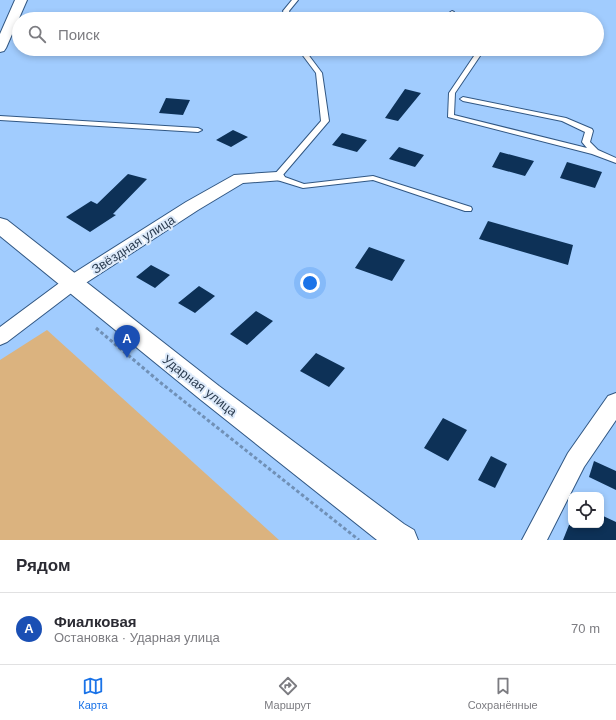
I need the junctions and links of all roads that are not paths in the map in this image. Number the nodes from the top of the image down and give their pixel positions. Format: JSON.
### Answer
{"nodes":[{"id":1,"x":21,"y":0,"type":"edge"},
{"id":2,"x":294,"y":0,"type":"edge"},
{"id":3,"x":16,"y":12,"type":"edge"},
{"id":4,"x":286,"y":12,"type":"edge"},
{"id":5,"x":12,"y":21,"type":"edge"},
{"id":6,"x":0,"y":48,"type":"edge"},
{"id":7,"x":306,"y":56,"type":"edge"},
{"id":8,"x":477,"y":56,"type":"edge"},
{"id":9,"x":463,"y":99,"type":"dead end"},
{"id":10,"x":0,"y":118,"type":"edge"},
{"id":11,"x":198,"y":130,"type":"dead end"},
{"id":12,"x":595,"y":152,"type":"junction"},
{"id":13,"x":616,"y":161,"type":"edge"},
{"id":14,"x":277,"y":177,"type":"junction"},
{"id":15,"x":468,"y":209,"type":"dead end"},
{"id":16,"x":0,"y":225,"type":"edge"},
{"id":17,"x":72,"y":283,"type":"junction"},
{"id":18,"x":0,"y":336,"type":"edge"},
{"id":19,"x":616,"y":402,"type":"edge"},
{"id":20,"x":396,"y":538,"type":"edge"},
{"id":21,"x":534,"y":540,"type":"edge"}],
"edges":[{"from":1,"to":3,"type":"street"},
{"from":2,"to":4,"type":"lane"},
{"from":5,"to":6,"type":"street"},
{"from":7,"to":14,"type":"lane"},
{"from":8,"to":12,"type":"lane"},
{"from":9,"to":12,"type":"lane"},
{"from":10,"to":11,"type":"lane"},
{"from":12,"to":13,"type":"lane"},
{"from":14,"to":15,"type":"lane"},
{"from":14,"to":17,"type":"street","name":"Звёздная улица"},
{"from":16,"to":17,"type":"street","name":"Ударная улица"},
{"from":17,"to":18,"type":"street","name":"Звёздная улица"},
{"from":17,"to":20,"type":"street","name":"Ударная улица"},
{"from":19,"to":21,"type":"street"}]}
